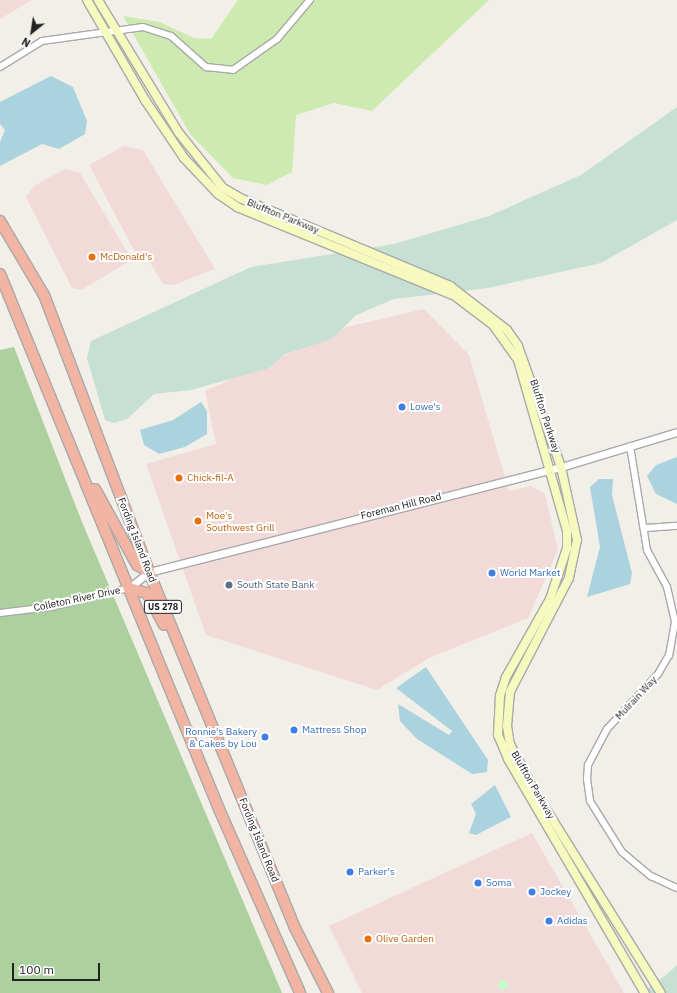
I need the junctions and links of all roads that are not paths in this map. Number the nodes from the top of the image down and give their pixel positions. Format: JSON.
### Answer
{"nodes":[{"id":1,"x":87,"y":0,"type":"edge"},
{"id":2,"x":98,"y":0,"type":"edge"},
{"id":3,"x":310,"y":0,"type":"edge"},
{"id":4,"x":115,"y":29,"type":"junction"},
{"id":5,"x":103,"y":31,"type":"junction"},
{"id":6,"x":0,"y":67,"type":"edge"},
{"id":7,"x":0,"y":221,"type":"edge"},
{"id":8,"x":0,"y":274,"type":"edge"},
{"id":9,"x":677,"y":432,"type":"edge"},
{"id":10,"x":630,"y":446,"type":"junction"},
{"id":11,"x":72,"y":449,"type":"junction"},
{"id":12,"x":561,"y":467,"type":"junction"},
{"id":13,"x":548,"y":470,"type":"junction"},
{"id":14,"x":677,"y":526,"type":"edge"},
{"id":15,"x":646,"y":528,"type":"junction"},
{"id":16,"x":149,"y":572,"type":"junction"},
{"id":17,"x":129,"y":588,"type":"junction"},
{"id":18,"x":0,"y":612,"type":"edge"},
{"id":19,"x":200,"y":697,"type":"junction"},
{"id":20,"x":677,"y":888,"type":"edge"},
{"id":21,"x":300,"y":993,"type":"edge"},
{"id":22,"x":328,"y":993,"type":"edge"},
{"id":23,"x":645,"y":993,"type":"edge"},
{"id":24,"x":661,"y":993,"type":"edge"}],
"edges":[{"from":1,"to":5,"type":"main road","name":"Bluffton Parkway"},
{"from":2,"to":4,"type":"main road","name":"Bluffton Parkway"},
{"from":3,"to":4,"type":"street"},
{"from":4,"to":5,"type":"street"},
{"from":4,"to":12,"type":"main road","name":"Bluffton Parkway"},
{"from":5,"to":6,"type":"street"},
{"from":5,"to":13,"type":"main road","name":"Bluffton Parkway"},
{"from":7,"to":16,"type":"highway","name":"Fording Island Road","number":"US 278"},
{"from":8,"to":11,"type":"highway","number":"US 278"},
{"from":9,"to":10,"type":"street","name":"Foreman Hill Road"},
{"from":10,"to":12,"type":"street","name":"Foreman Hill Road"},
{"from":10,"to":15,"type":"street","name":"Mulrain Way"},
{"from":11,"to":16,"type":"highway"},
{"from":11,"to":17,"type":"highway","number":"US 278"},
{"from":12,"to":13,"type":"street","name":"Foreman Hill Road"},
{"from":12,"to":24,"type":"main road","name":"Bluffton Parkway"},
{"from":13,"to":16,"type":"street","name":"Foreman Hill Road"},
{"from":13,"to":23,"type":"main road","name":"Bluffton Parkway"},
{"from":14,"to":15,"type":"street"},
{"from":15,"to":20,"type":"street","name":"Mulrain Way"},
{"from":16,"to":17,"type":"street","name":"Foreman Hill Road"},
{"from":16,"to":19,"type":"highway","name":"Fording Island Road","number":"US 278"},
{"from":17,"to":18,"type":"street","name":"Colleton River Drive"},
{"from":17,"to":19,"type":"highway"},
{"from":17,"to":21,"type":"highway","number":"US 278"},
{"from":19,"to":22,"type":"highway","name":"Fording Island Road","number":"US 278"}]}
